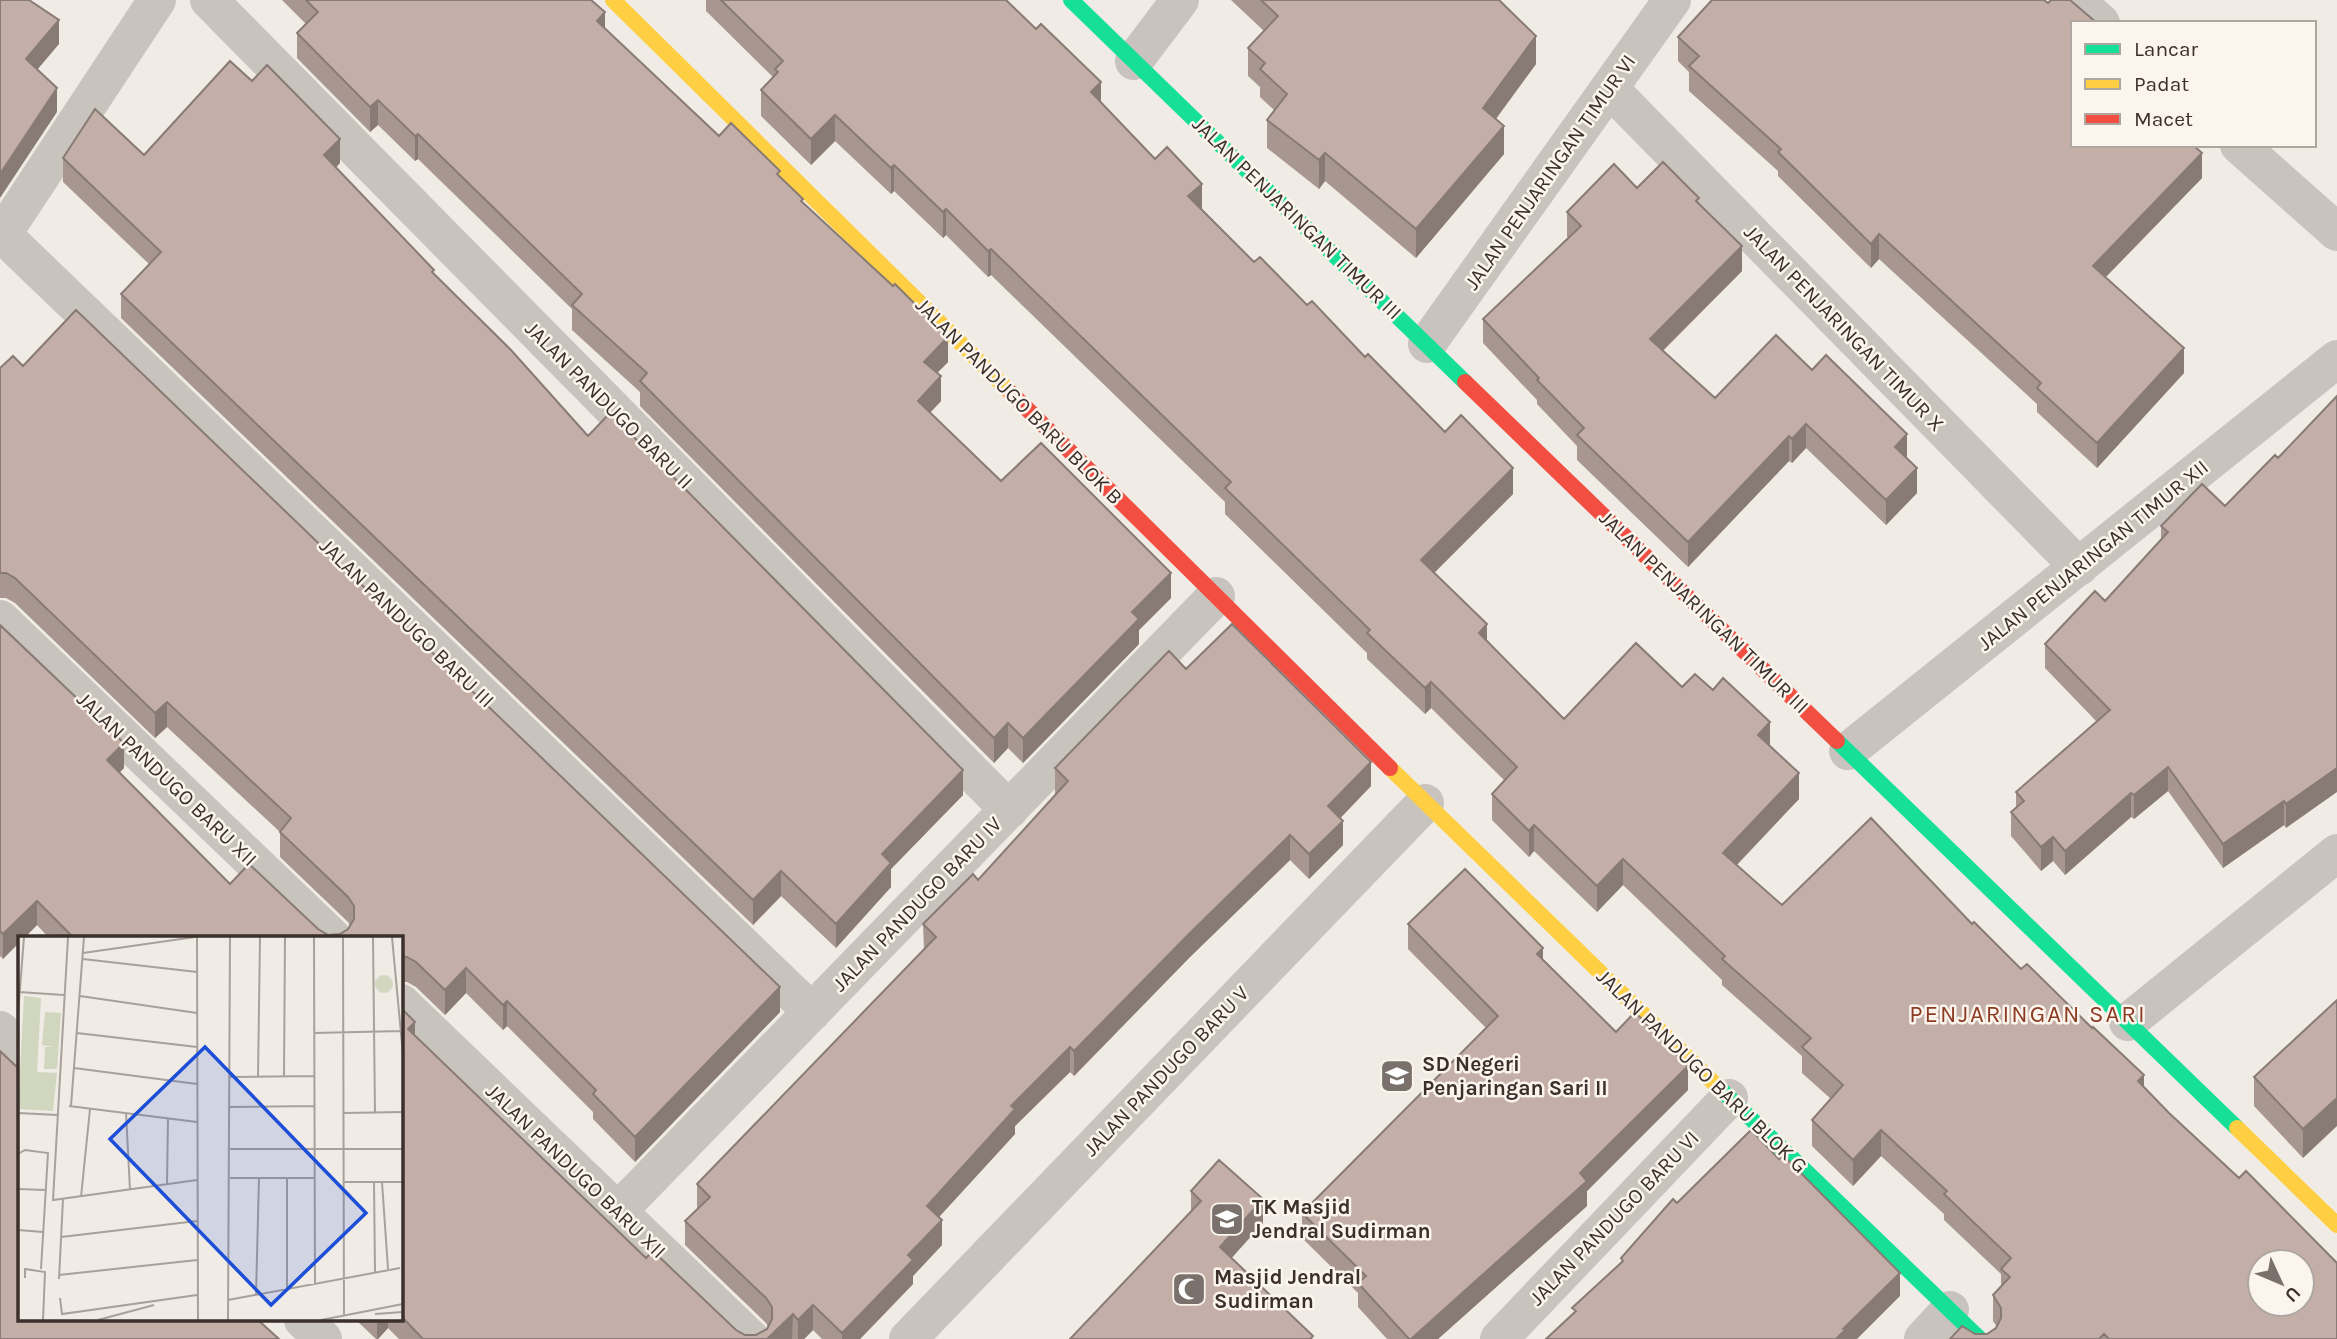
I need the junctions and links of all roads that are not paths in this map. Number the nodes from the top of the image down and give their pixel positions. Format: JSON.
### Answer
{"nodes":[{"id":1,"x":157,"y":0,"type":"edge"},
{"id":2,"x":209,"y":0,"type":"edge"},
{"id":3,"x":614,"y":0,"type":"edge"},
{"id":4,"x":1071,"y":0,"type":"edge"},
{"id":5,"x":1180,"y":0,"type":"edge"},
{"id":6,"x":1672,"y":0,"type":"edge"},
{"id":7,"x":2075,"y":0,"type":"edge"},
{"id":8,"x":2099,"y":21,"type":"edge"},
{"id":9,"x":1134,"y":61,"type":"junction"},
{"id":10,"x":1609,"y":88,"type":"junction"},
{"id":11,"x":2241,"y":147,"type":"edge"},
{"id":12,"x":2337,"y":232,"type":"edge"},
{"id":13,"x":1,"y":237,"type":"edge"},
{"id":14,"x":1427,"y":344,"type":"junction"},
{"id":15,"x":2337,"y":359,"type":"edge"},
{"id":16,"x":2079,"y":567,"type":"junction"},
{"id":17,"x":1216,"y":596,"type":"junction"},
{"id":18,"x":0,"y":619,"type":"edge"},
{"id":19,"x":1848,"y":751,"type":"junction"},
{"id":20,"x":1425,"y":803,"type":"junction"},
{"id":21,"x":1009,"y":810,"type":"junction"},
{"id":22,"x":2337,"y":853,"type":"edge"},
{"id":23,"x":331,"y":936,"type":"edge"},
{"id":24,"x":402,"y":1004,"type":"edge"},
{"id":25,"x":812,"y":1012,"type":"junction"},
{"id":26,"x":2128,"y":1022,"type":"junction"},
{"id":27,"x":0,"y":1030,"type":"edge"},
{"id":28,"x":18,"y":1047,"type":"edge"},
{"id":29,"x":1729,"y":1098,"type":"junction"},
{"id":30,"x":618,"y":1211,"type":"junction"},
{"id":31,"x":2337,"y":1225,"type":"edge"},
{"id":32,"x":1950,"y":1310,"type":"junction"},
{"id":33,"x":305,"y":1322,"type":"edge"},
{"id":34,"x":323,"y":1339,"type":"edge"},
{"id":35,"x":751,"y":1339,"type":"edge"},
{"id":36,"x":908,"y":1339,"type":"edge"},
{"id":37,"x":1499,"y":1339,"type":"edge"},
{"id":38,"x":1923,"y":1339,"type":"edge"},
{"id":39,"x":1980,"y":1339,"type":"edge"}],
"edges":[{"from":1,"to":13,"type":"street"},
{"from":2,"to":21,"type":"street","name":"JALAN PANDUGO BARU II"},
{"from":3,"to":17,"type":"street","name":"JALAN PANDUGO BARU BLOK B"},
{"from":4,"to":9,"type":"street","name":"JALAN PENJARINGAN TIMUR III"},
{"from":5,"to":9,"type":"street"},
{"from":6,"to":10,"type":"street","name":"JALAN PENJARINGAN TIMUR VI"},
{"from":7,"to":8,"type":"street"},
{"from":9,"to":14,"type":"street","name":"JALAN PENJARINGAN TIMUR III"},
{"from":10,"to":14,"type":"street","name":"JALAN PENJARINGAN TIMUR VI"},
{"from":10,"to":16,"type":"street","name":"JALAN PENJARINGAN TIMUR X"},
{"from":11,"to":12,"type":"street"},
{"from":13,"to":25,"type":"street","name":"JALAN PANDUGO BARU III"},
{"from":14,"to":19,"type":"street","name":"JALAN PENJARINGAN TIMUR III"},
{"from":15,"to":16,"type":"street","name":"JALAN PENJARINGAN TIMUR XII"},
{"from":16,"to":19,"type":"street","name":"JALAN PENJARINGAN TIMUR XII"},
{"from":17,"to":20,"type":"street","name":"JALAN PANDUGO BARU BLOK B"},
{"from":17,"to":21,"type":"street","name":"JALAN PANDUGO BARU IV"},
{"from":18,"to":23,"type":"street","name":"JALAN PANDUGO BARU XII"},
{"from":19,"to":26,"type":"street","name":"JALAN PENJARINGAN TIMUR III"},
{"from":20,"to":29,"type":"street","name":"JALAN PANDUGO BARU BLOK G"},
{"from":20,"to":36,"type":"street","name":"JALAN PANDUGO BARU V"},
{"from":21,"to":25,"type":"street","name":"JALAN PANDUGO BARU IV"},
{"from":22,"to":26,"type":"street"},
{"from":24,"to":30,"type":"street","name":"JALAN PANDUGO BARU XII"},
{"from":25,"to":30,"type":"street","name":"JALAN PANDUGO BARU IV"},
{"from":26,"to":31,"type":"street","name":"JALAN PENJARINGAN TIMUR III"},
{"from":27,"to":28,"type":"street"},
{"from":29,"to":32,"type":"street","name":"JALAN PANDUGO BARU BLOK G"},
{"from":29,"to":37,"type":"street","name":"JALAN PANDUGO BARU VI"},
{"from":30,"to":35,"type":"street","name":"JALAN PANDUGO BARU XII"},
{"from":32,"to":38,"type":"street"},
{"from":32,"to":39,"type":"street","name":"JALAN PANDUGO BARU BLOK G"},
{"from":33,"to":34,"type":"street"}]}
